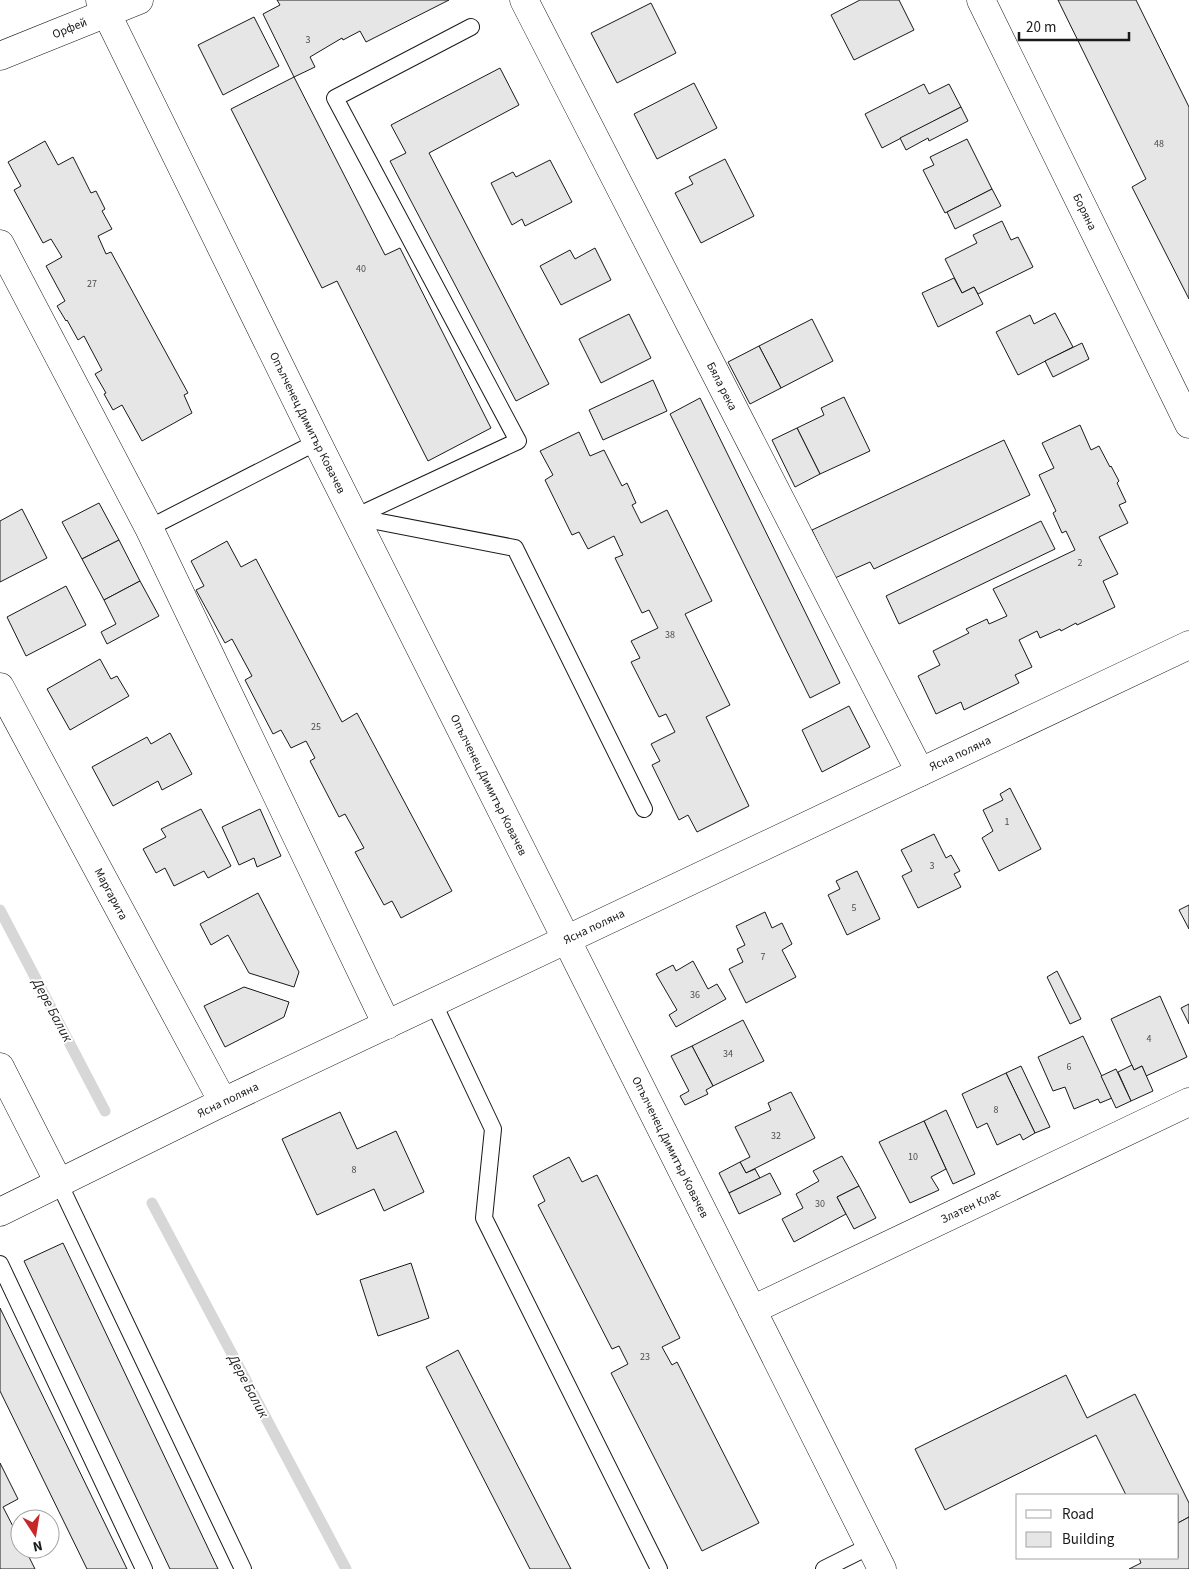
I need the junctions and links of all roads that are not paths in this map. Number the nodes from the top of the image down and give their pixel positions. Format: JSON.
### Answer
{"nodes":[{"id":1,"x":139,"y":0,"type":"edge"},
{"id":2,"x":524,"y":0,"type":"edge"},
{"id":3,"x":981,"y":0,"type":"edge"},
{"id":4,"x":103,"y":7,"type":"edge"},
{"id":5,"x":471,"y":27,"type":"dead end"},
{"id":6,"x":0,"y":56,"type":"edge"},
{"id":7,"x":0,"y":244,"type":"edge"},
{"id":8,"x":1189,"y":424,"type":"edge"},
{"id":9,"x":317,"y":442,"type":"junction"},
{"id":10,"x":355,"y":518,"type":"junction"},
{"id":11,"x":149,"y":528,"type":"junction"},
{"id":12,"x":1189,"y":645,"type":"edge"},
{"id":13,"x":0,"y":687,"type":"edge"},
{"id":14,"x":920,"y":772,"type":"junction"},
{"id":15,"x":644,"y":810,"type":"dead end"},
{"id":16,"x":567,"y":939,"type":"junction"},
{"id":17,"x":433,"y":1002,"type":"junction"},
{"id":18,"x":388,"y":1025,"type":"junction"},
{"id":19,"x":0,"y":1067,"type":"edge"},
{"id":20,"x":223,"y":1102,"type":"junction"},
{"id":21,"x":1189,"y":1102,"type":"edge"},
{"id":22,"x":59,"y":1183,"type":"junction"},
{"id":23,"x":0,"y":1212,"type":"edge"},
{"id":24,"x":0,"y":1264,"type":"edge"},
{"id":25,"x":752,"y":1310,"type":"junction"},
{"id":26,"x":876,"y":1558,"type":"edge"},
{"id":27,"x":144,"y":1569,"type":"edge"},
{"id":28,"x":243,"y":1569,"type":"edge"},
{"id":29,"x":659,"y":1569,"type":"edge"},
{"id":30,"x":824,"y":1569,"type":"edge"}],
"edges":[{"from":1,"to":4,"type":"street","name":"Орфей"},
{"from":2,"to":14,"type":"street","name":"Бяла река"},
{"from":3,"to":8,"type":"street","name":"Боряна"},
{"from":4,"to":6,"type":"street","name":"Орфей"},
{"from":4,"to":9,"type":"street","name":"Опълченец Димитър Ковачев"},
{"from":5,"to":10,"type":"lane"},
{"from":7,"to":11,"type":"street"},
{"from":9,"to":10,"type":"street","name":"Опълченец Димитър Ковачев"},
{"from":9,"to":11,"type":"lane"},
{"from":10,"to":15,"type":"lane"},
{"from":10,"to":16,"type":"street","name":"Опълченец Димитър Ковачев"},
{"from":11,"to":18,"type":"street"},
{"from":12,"to":14,"type":"street","name":"Ясна поляна"},
{"from":13,"to":20,"type":"street","name":"Маргарита"},
{"from":14,"to":16,"type":"street","name":"Ясна поляна"},
{"from":16,"to":17,"type":"street","name":"Ясна поляна"},
{"from":16,"to":25,"type":"street","name":"Опълченец Димитър Ковачев"},
{"from":17,"to":18,"type":"street","name":"Ясна поляна"},
{"from":17,"to":29,"type":"lane"},
{"from":18,"to":20,"type":"street","name":"Ясна поляна"},
{"from":19,"to":22,"type":"street"},
{"from":20,"to":22,"type":"street","name":"Ясна поляна"},
{"from":21,"to":25,"type":"street","name":"Златен Клас"},
{"from":22,"to":23,"type":"street","name":"Ясна поляна"},
{"from":22,"to":28,"type":"lane"},
{"from":24,"to":27,"type":"lane"},
{"from":25,"to":26,"type":"street","name":"Опълченец Димитър Ковачев"},
{"from":26,"to":30,"type":"lane"}]}
